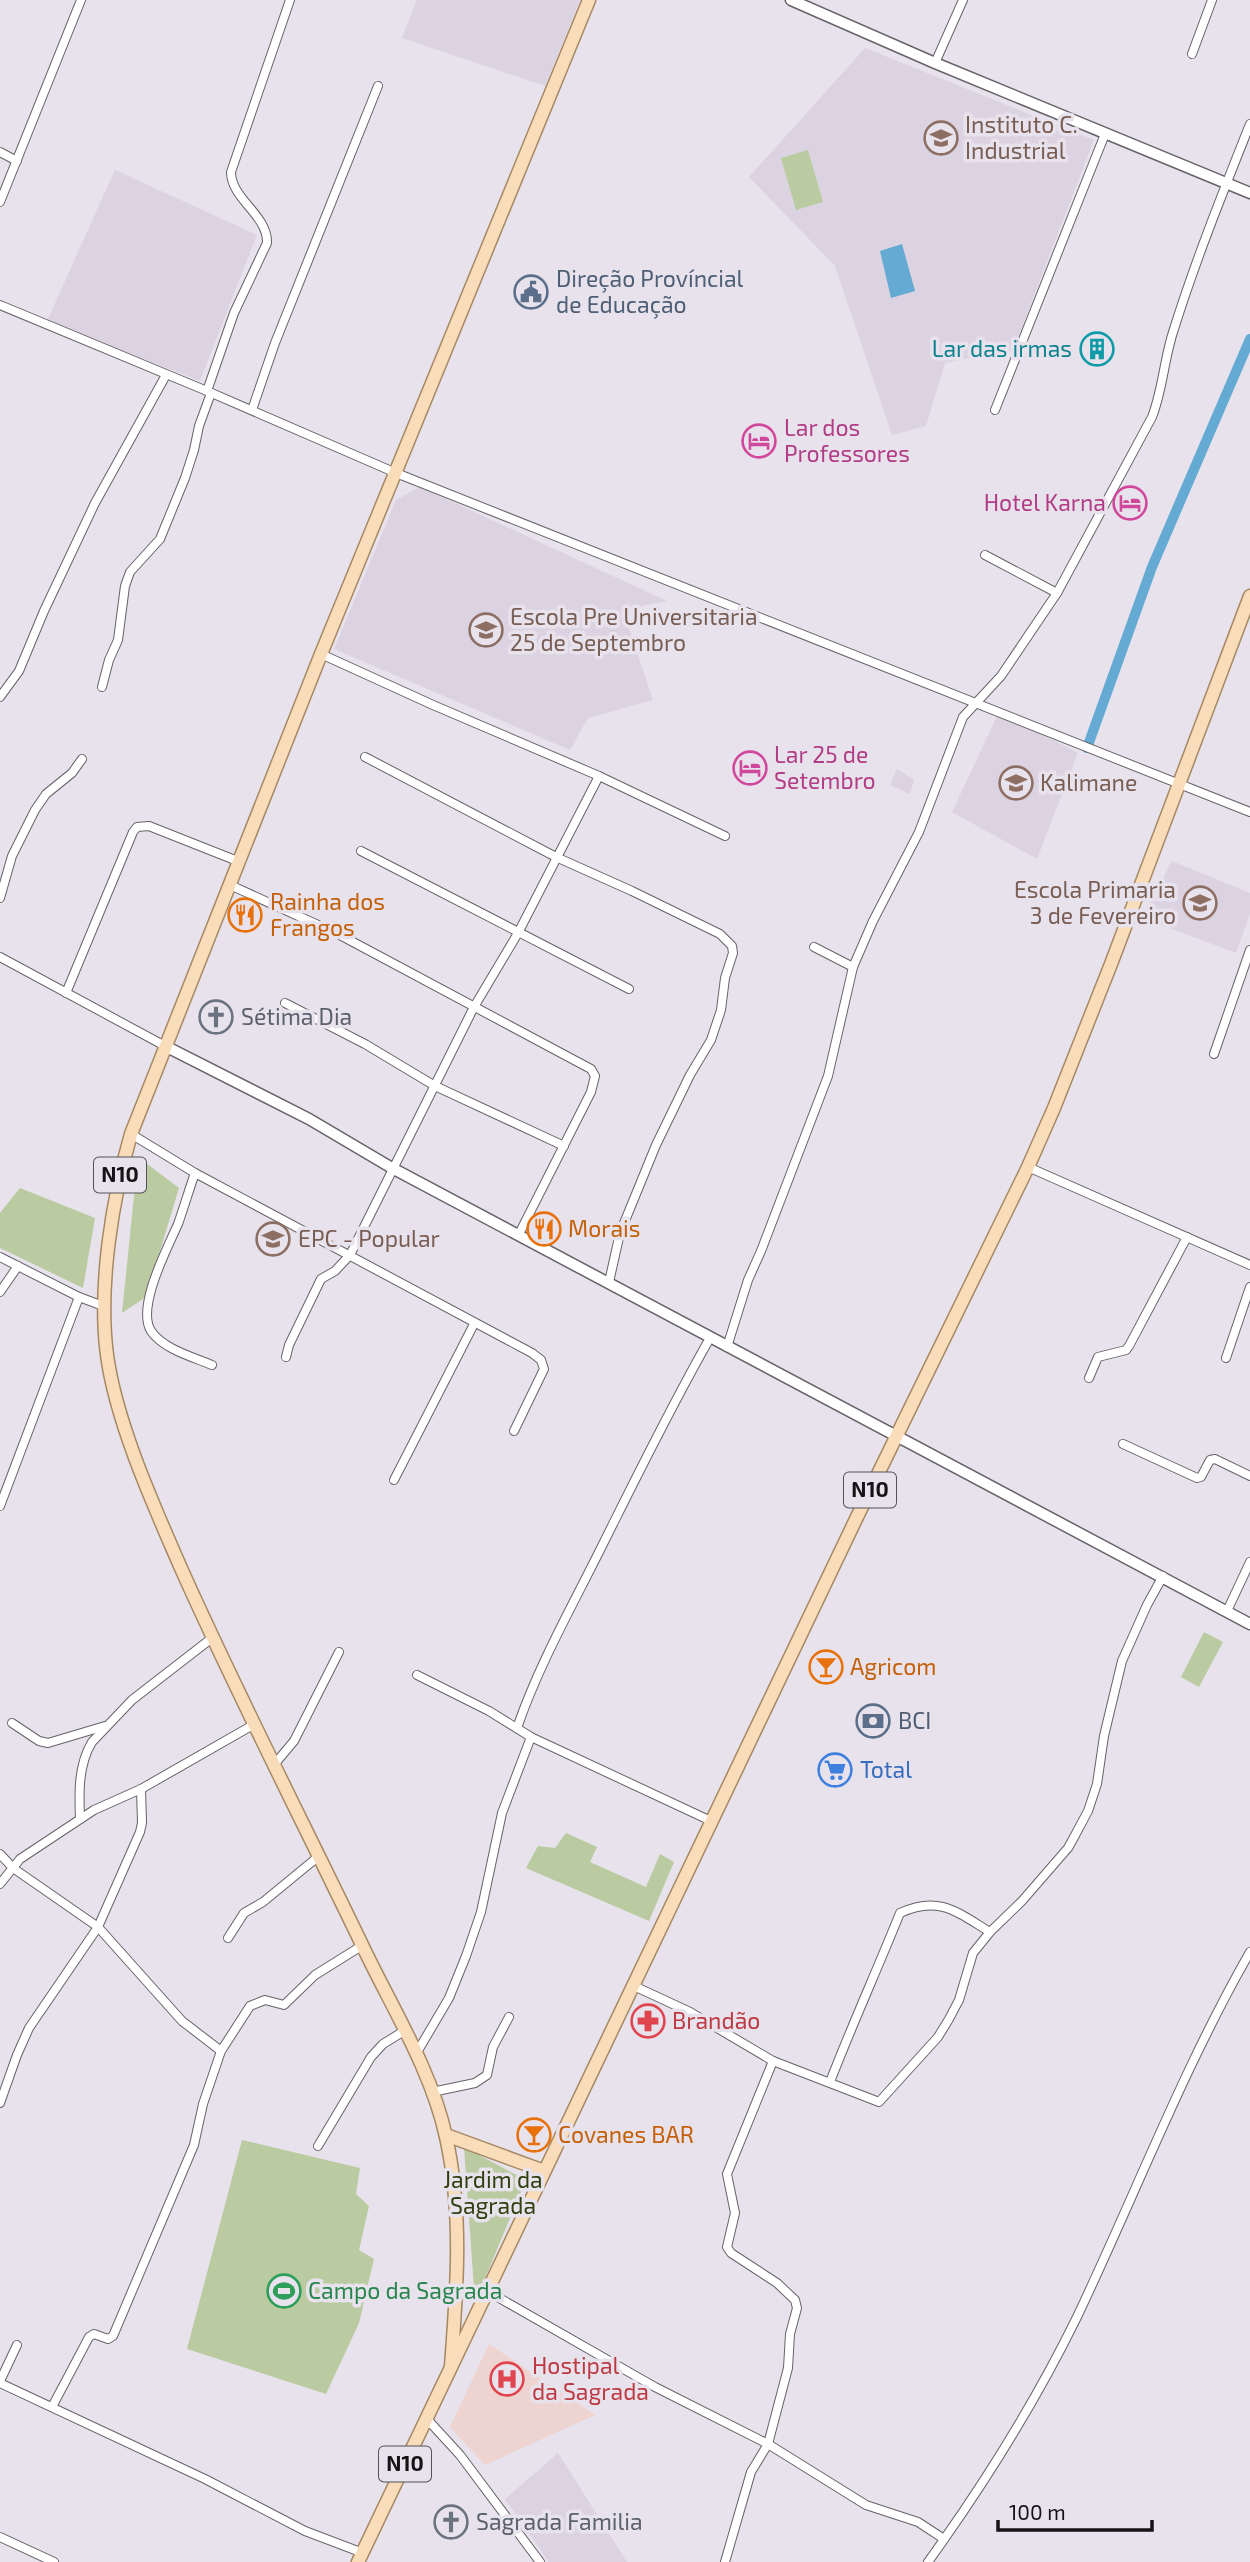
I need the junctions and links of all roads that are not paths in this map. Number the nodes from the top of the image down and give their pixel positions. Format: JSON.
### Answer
{"nodes":[{"id":1,"x":81,"y":0,"type":"edge"},
{"id":2,"x":290,"y":0,"type":"edge"},
{"id":3,"x":589,"y":0,"type":"edge"},
{"id":4,"x":791,"y":0,"type":"edge"},
{"id":5,"x":963,"y":0,"type":"edge"},
{"id":6,"x":1212,"y":0,"type":"edge"},
{"id":7,"x":1192,"y":54,"type":"dead end"},
{"id":8,"x":935,"y":64,"type":"junction"},
{"id":9,"x":378,"y":86,"type":"dead end"},
{"id":10,"x":1250,"y":124,"type":"edge"},
{"id":11,"x":1105,"y":134,"type":"junction"},
{"id":12,"x":0,"y":152,"type":"edge"},
{"id":13,"x":17,"y":161,"type":"junction"},
{"id":14,"x":1226,"y":183,"type":"junction"},
{"id":15,"x":1250,"y":193,"type":"edge"},
{"id":16,"x":0,"y":202,"type":"edge"},
{"id":17,"x":0,"y":306,"type":"edge"},
{"id":18,"x":166,"y":375,"type":"junction"},
{"id":19,"x":209,"y":392,"type":"junction"},
{"id":20,"x":252,"y":410,"type":"junction"},
{"id":21,"x":995,"y":410,"type":"dead end"},
{"id":22,"x":396,"y":473,"type":"junction"},
{"id":23,"x":985,"y":555,"type":"dead end"},
{"id":24,"x":1057,"y":593,"type":"junction"},
{"id":25,"x":1250,"y":596,"type":"edge"},
{"id":26,"x":321,"y":654,"type":"junction"},
{"id":27,"x":102,"y":687,"type":"dead end"},
{"id":28,"x":0,"y":697,"type":"edge"},
{"id":29,"x":976,"y":703,"type":"junction"},
{"id":30,"x":365,"y":757,"type":"dead end"},
{"id":31,"x":82,"y":759,"type":"dead end"},
{"id":32,"x":599,"y":776,"type":"junction"},
{"id":33,"x":1177,"y":784,"type":"junction"},
{"id":34,"x":1250,"y":812,"type":"edge"},
{"id":35,"x":725,"y":836,"type":"dead end"},
{"id":36,"x":361,"y":851,"type":"dead end"},
{"id":37,"x":556,"y":857,"type":"junction"},
{"id":38,"x":240,"y":862,"type":"junction"},
{"id":39,"x":230,"y":885,"type":"junction"},
{"id":40,"x":0,"y":898,"type":"edge"},
{"id":41,"x":518,"y":933,"type":"junction"},
{"id":42,"x":814,"y":947,"type":"dead end"},
{"id":43,"x":1250,"y":950,"type":"edge"},
{"id":44,"x":0,"y":957,"type":"edge"},
{"id":45,"x":853,"y":967,"type":"junction"},
{"id":46,"x":629,"y":989,"type":"dead end"},
{"id":47,"x":66,"y":993,"type":"junction"},
{"id":48,"x":285,"y":1003,"type":"dead end"},
{"id":49,"x":474,"y":1007,"type":"junction"},
{"id":50,"x":165,"y":1046,"type":"junction"},
{"id":51,"x":1214,"y":1054,"type":"dead end"},
{"id":52,"x":435,"y":1086,"type":"junction"},
{"id":53,"x":131,"y":1134,"type":"junction"},
{"id":54,"x":564,"y":1146,"type":"junction"},
{"id":55,"x":1028,"y":1167,"type":"junction"},
{"id":56,"x":392,"y":1168,"type":"junction"},
{"id":57,"x":195,"y":1173,"type":"junction"},
{"id":58,"x":519,"y":1234,"type":"junction"},
{"id":59,"x":1187,"y":1237,"type":"junction"},
{"id":60,"x":350,"y":1255,"type":"junction"},
{"id":61,"x":0,"y":1257,"type":"edge"},
{"id":62,"x":1250,"y":1265,"type":"edge"},
{"id":63,"x":18,"y":1266,"type":"junction"},
{"id":64,"x":609,"y":1282,"type":"junction"},
{"id":65,"x":1250,"y":1287,"type":"edge"},
{"id":66,"x":0,"y":1292,"type":"edge"},
{"id":67,"x":79,"y":1297,"type":"junction"},
{"id":68,"x":106,"y":1307,"type":"junction"},
{"id":69,"x":474,"y":1324,"type":"junction"},
{"id":70,"x":710,"y":1338,"type":"junction"},
{"id":71,"x":727,"y":1346,"type":"junction"},
{"id":72,"x":286,"y":1357,"type":"dead end"},
{"id":73,"x":1226,"y":1358,"type":"dead end"},
{"id":74,"x":212,"y":1365,"type":"dead end"},
{"id":75,"x":1089,"y":1378,"type":"dead end"},
{"id":76,"x":514,"y":1431,"type":"dead end"},
{"id":77,"x":897,"y":1435,"type":"junction"},
{"id":78,"x":1123,"y":1444,"type":"dead end"},
{"id":79,"x":1250,"y":1476,"type":"edge"},
{"id":80,"x":394,"y":1480,"type":"dead end"},
{"id":81,"x":0,"y":1506,"type":"edge"},
{"id":82,"x":1250,"y":1562,"type":"edge"},
{"id":83,"x":1163,"y":1576,"type":"junction"},
{"id":84,"x":1227,"y":1611,"type":"junction"},
{"id":85,"x":1250,"y":1624,"type":"edge"},
{"id":86,"x":212,"y":1638,"type":"junction"},
{"id":87,"x":339,"y":1652,"type":"dead end"},
{"id":88,"x":417,"y":1675,"type":"dead end"},
{"id":89,"x":12,"y":1723,"type":"dead end"},
{"id":90,"x":108,"y":1725,"type":"junction"},
{"id":91,"x":253,"y":1725,"type":"junction"},
{"id":92,"x":517,"y":1728,"type":"junction"},
{"id":93,"x":531,"y":1737,"type":"junction"},
{"id":94,"x":273,"y":1766,"type":"junction"},
{"id":95,"x":141,"y":1789,"type":"junction"},
{"id":96,"x":80,"y":1819,"type":"junction"},
{"id":97,"x":711,"y":1821,"type":"junction"},
{"id":98,"x":0,"y":1854,"type":"edge"},
{"id":99,"x":319,"y":1856,"type":"junction"},
{"id":100,"x":13,"y":1868,"type":"junction"},
{"id":101,"x":0,"y":1884,"type":"edge"},
{"id":102,"x":98,"y":1927,"type":"junction"},
{"id":103,"x":990,"y":1932,"type":"junction"},
{"id":104,"x":228,"y":1938,"type":"dead end"},
{"id":105,"x":363,"y":1945,"type":"junction"},
{"id":106,"x":1250,"y":1952,"type":"edge"},
{"id":107,"x":634,"y":1986,"type":"junction"},
{"id":108,"x":509,"y":2017,"type":"dead end"},
{"id":109,"x":404,"y":2031,"type":"junction"},
{"id":110,"x":221,"y":2051,"type":"junction"},
{"id":111,"x":416,"y":2054,"type":"junction"},
{"id":112,"x":773,"y":2061,"type":"junction"},
{"id":113,"x":830,"y":2082,"type":"junction"},
{"id":114,"x":432,"y":2092,"type":"junction"},
{"id":115,"x":0,"y":2103,"type":"edge"},
{"id":116,"x":446,"y":2135,"type":"junction"},
{"id":117,"x":318,"y":2146,"type":"dead end"},
{"id":118,"x":544,"y":2171,"type":"junction"},
{"id":119,"x":487,"y":2291,"type":"junction"},
{"id":120,"x":17,"y":2345,"type":"dead end"},
{"id":121,"x":451,"y":2366,"type":"junction"},
{"id":122,"x":0,"y":2382,"type":"edge"},
{"id":123,"x":52,"y":2407,"type":"junction"},
{"id":124,"x":427,"y":2419,"type":"junction"},
{"id":125,"x":768,"y":2444,"type":"junction"},
{"id":126,"x":0,"y":2537,"type":"edge"},
{"id":127,"x":944,"y":2539,"type":"junction"},
{"id":128,"x":360,"y":2558,"type":"edge"},
{"id":129,"x":54,"y":2562,"type":"edge"},
{"id":130,"x":540,"y":2562,"type":"edge"},
{"id":131,"x":725,"y":2562,"type":"edge"},
{"id":132,"x":928,"y":2562,"type":"edge"}],
"edges":[{"from":1,"to":13,"type":"street"},
{"from":2,"to":19,"type":"street"},
{"from":3,"to":22,"type":"main road","number":"N10"},
{"from":4,"to":8,"type":"street"},
{"from":5,"to":8,"type":"street"},
{"from":6,"to":7,"type":"street"},
{"from":8,"to":11,"type":"street"},
{"from":9,"to":20,"type":"street"},
{"from":10,"to":14,"type":"street"},
{"from":11,"to":14,"type":"street"},
{"from":11,"to":21,"type":"street"},
{"from":12,"to":13,"type":"street"},
{"from":13,"to":16,"type":"street"},
{"from":14,"to":15,"type":"street"},
{"from":14,"to":24,"type":"street"},
{"from":17,"to":18,"type":"street"},
{"from":18,"to":19,"type":"street"},
{"from":18,"to":28,"type":"street"},
{"from":19,"to":20,"type":"street"},
{"from":19,"to":27,"type":"street"},
{"from":20,"to":22,"type":"street"},
{"from":22,"to":26,"type":"main road","number":"N10"},
{"from":22,"to":29,"type":"street"},
{"from":23,"to":24,"type":"street"},
{"from":24,"to":29,"type":"street"},
{"from":25,"to":33,"type":"main road","number":"N10"},
{"from":26,"to":32,"type":"street"},
{"from":26,"to":38,"type":"main road","number":"N10"},
{"from":29,"to":33,"type":"street"},
{"from":29,"to":45,"type":"street"},
{"from":30,"to":37,"type":"street"},
{"from":31,"to":40,"type":"street"},
{"from":32,"to":35,"type":"street"},
{"from":32,"to":37,"type":"street"},
{"from":33,"to":34,"type":"street"},
{"from":33,"to":55,"type":"main road","number":"N10"},
{"from":36,"to":41,"type":"street"},
{"from":37,"to":41,"type":"street"},
{"from":37,"to":64,"type":"street"},
{"from":38,"to":39,"type":"main road","number":"N10"},
{"from":38,"to":47,"type":"street"},
{"from":39,"to":49,"type":"street"},
{"from":39,"to":50,"type":"main road","number":"N10"},
{"from":41,"to":46,"type":"street"},
{"from":41,"to":49,"type":"street"},
{"from":42,"to":45,"type":"street"},
{"from":43,"to":51,"type":"street"},
{"from":44,"to":47,"type":"street"},
{"from":45,"to":71,"type":"street"},
{"from":47,"to":50,"type":"street"},
{"from":48,"to":52,"type":"street"},
{"from":49,"to":52,"type":"street"},
{"from":49,"to":54,"type":"street"},
{"from":50,"to":53,"type":"main road","number":"N10"},
{"from":50,"to":56,"type":"street"},
{"from":52,"to":54,"type":"street"},
{"from":52,"to":56,"type":"street"},
{"from":53,"to":57,"type":"street"},
{"from":53,"to":68,"type":"main road","number":"N10"},
{"from":54,"to":58,"type":"street"},
{"from":55,"to":59,"type":"street"},
{"from":55,"to":77,"type":"main road","number":"N10"},
{"from":56,"to":58,"type":"street"},
{"from":56,"to":60,"type":"street"},
{"from":57,"to":60,"type":"street"},
{"from":57,"to":74,"type":"street"},
{"from":58,"to":64,"type":"street"},
{"from":59,"to":62,"type":"street"},
{"from":59,"to":75,"type":"street"},
{"from":60,"to":69,"type":"street"},
{"from":60,"to":72,"type":"street"},
{"from":61,"to":63,"type":"street"},
{"from":63,"to":66,"type":"street"},
{"from":63,"to":67,"type":"street"},
{"from":64,"to":70,"type":"street"},
{"from":65,"to":73,"type":"street"},
{"from":67,"to":68,"type":"street"},
{"from":67,"to":81,"type":"street"},
{"from":68,"to":86,"type":"main road","number":"N10"},
{"from":69,"to":76,"type":"street"},
{"from":69,"to":80,"type":"street"},
{"from":70,"to":71,"type":"street"},
{"from":70,"to":92,"type":"street"},
{"from":71,"to":77,"type":"street"},
{"from":77,"to":83,"type":"street"},
{"from":77,"to":97,"type":"main road","number":"N10"},
{"from":78,"to":79,"type":"street"},
{"from":82,"to":84,"type":"street"},
{"from":83,"to":84,"type":"street"},
{"from":83,"to":103,"type":"street"},
{"from":84,"to":85,"type":"street"},
{"from":86,"to":90,"type":"street"},
{"from":86,"to":91,"type":"main road","number":"N10"},
{"from":87,"to":94,"type":"street"},
{"from":88,"to":92,"type":"street"},
{"from":89,"to":90,"type":"street"},
{"from":90,"to":96,"type":"street"},
{"from":91,"to":94,"type":"main road","number":"N10"},
{"from":91,"to":95,"type":"street"},
{"from":92,"to":93,"type":"street"},
{"from":93,"to":97,"type":"street"},
{"from":93,"to":111,"type":"street"},
{"from":94,"to":99,"type":"main road","number":"N10"},
{"from":95,"to":96,"type":"street"},
{"from":95,"to":102,"type":"street"},
{"from":96,"to":100,"type":"street"},
{"from":97,"to":107,"type":"main road","number":"N10"},
{"from":98,"to":100,"type":"street"},
{"from":99,"to":104,"type":"street"},
{"from":99,"to":105,"type":"main road","number":"N10"},
{"from":100,"to":101,"type":"street"},
{"from":100,"to":102,"type":"street"},
{"from":102,"to":110,"type":"street"},
{"from":102,"to":115,"type":"street"},
{"from":103,"to":113,"type":"street"},
{"from":103,"to":113,"type":"street"},
{"from":105,"to":109,"type":"main road","number":"N10"},
{"from":105,"to":110,"type":"street"},
{"from":106,"to":127,"type":"street"},
{"from":107,"to":112,"type":"street"},
{"from":107,"to":118,"type":"main road","number":"N10"},
{"from":108,"to":114,"type":"street"},
{"from":109,"to":111,"type":"main road","number":"N10"},
{"from":109,"to":117,"type":"street"},
{"from":110,"to":123,"type":"street"},
{"from":111,"to":114,"type":"main road","number":"N10"},
{"from":112,"to":113,"type":"street"},
{"from":112,"to":125,"type":"street"},
{"from":114,"to":116,"type":"main road","number":"N10"},
{"from":116,"to":118,"type":"main road"},
{"from":116,"to":121,"type":"main road","number":"N10"},
{"from":118,"to":119,"type":"main road","number":"N10"},
{"from":119,"to":121,"type":"main road","number":"N10"},
{"from":119,"to":125,"type":"street"},
{"from":120,"to":122,"type":"street"},
{"from":121,"to":124,"type":"main road","number":"N10"},
{"from":122,"to":123,"type":"street"},
{"from":123,"to":128,"type":"street"},
{"from":124,"to":128,"type":"main road","number":"N10"},
{"from":124,"to":130,"type":"street"},
{"from":125,"to":127,"type":"street"},
{"from":125,"to":131,"type":"street"},
{"from":126,"to":129,"type":"street"},
{"from":127,"to":132,"type":"street"}]}
